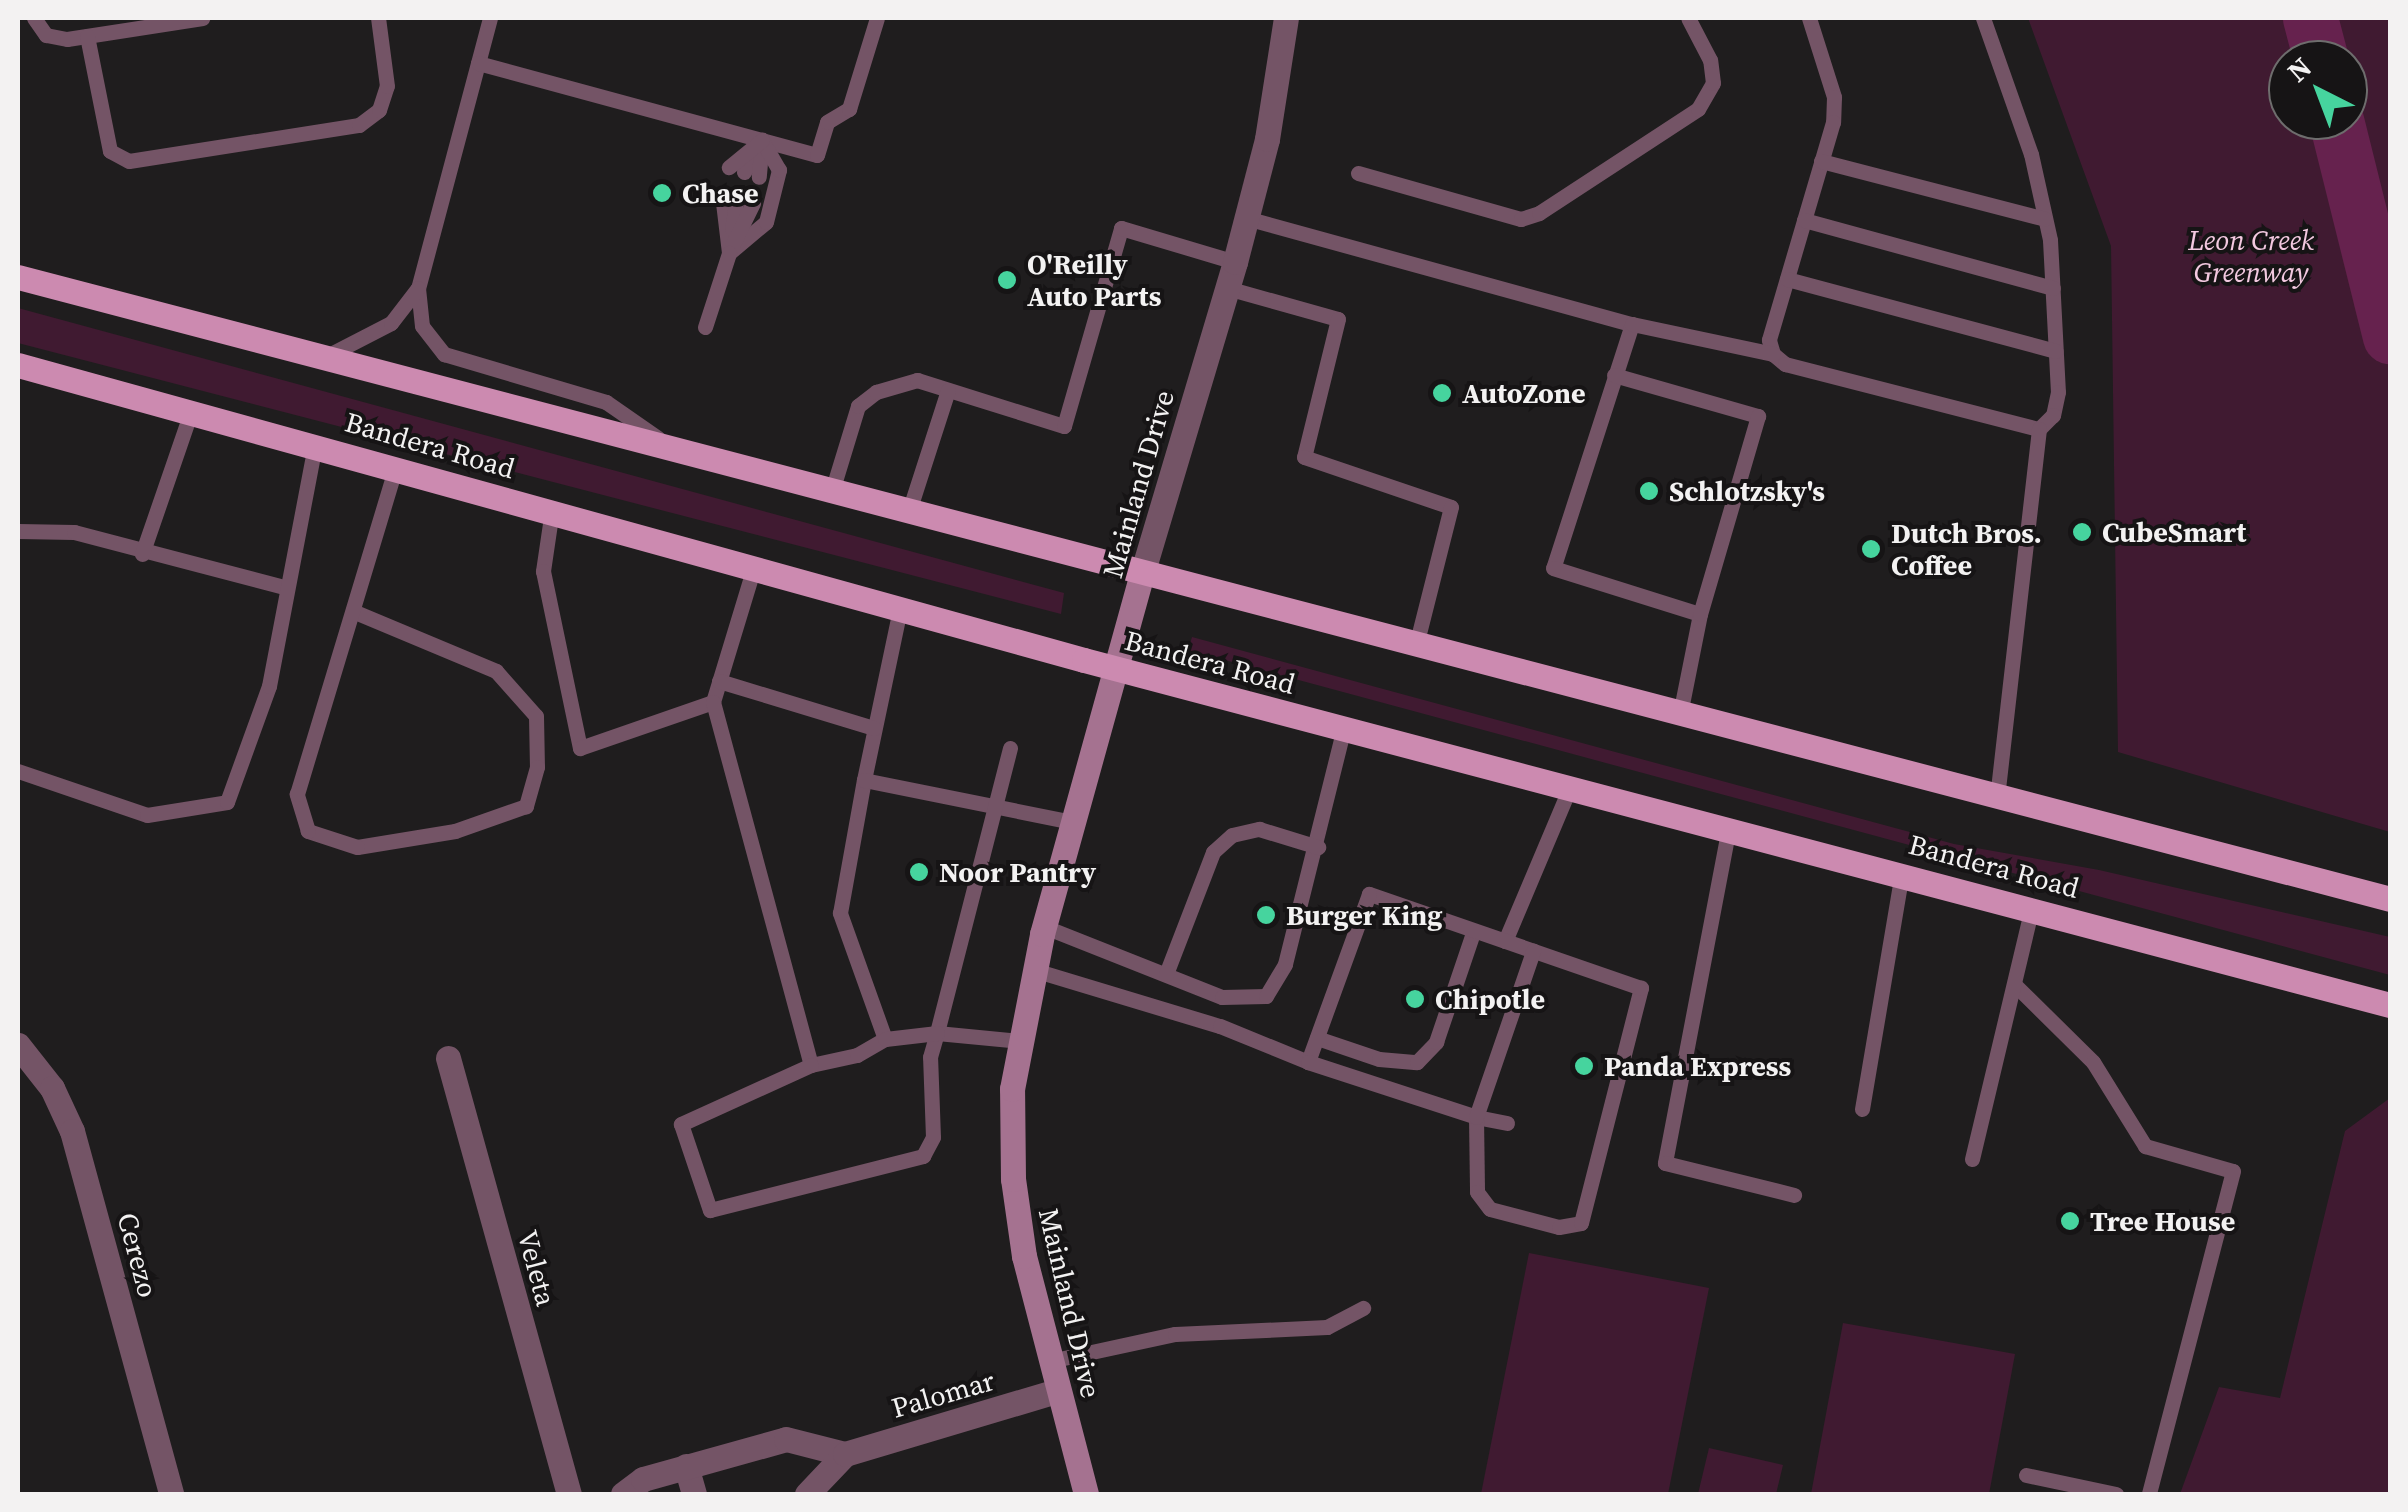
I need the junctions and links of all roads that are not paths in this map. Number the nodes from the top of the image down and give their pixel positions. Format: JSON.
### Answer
{"nodes":[{"id":1,"x":34,"y":18,"type":"edge"},
{"id":2,"x":202,"y":18,"type":"edge"},
{"id":3,"x":378,"y":18,"type":"edge"},
{"id":4,"x":490,"y":18,"type":"edge"},
{"id":5,"x":877,"y":18,"type":"edge"},
{"id":6,"x":1286,"y":18,"type":"edge"},
{"id":7,"x":1688,"y":18,"type":"edge"},
{"id":8,"x":1809,"y":18,"type":"edge"},
{"id":9,"x":1983,"y":18,"type":"edge"},
{"id":10,"x":87,"y":36,"type":"junction"},
{"id":11,"x":478,"y":62,"type":"junction"},
{"id":12,"x":762,"y":140,"type":"junction"},
{"id":13,"x":1821,"y":161,"type":"junction"},
{"id":14,"x":1358,"y":173,"type":"dead end"},
{"id":15,"x":730,"y":196,"type":"dead end"},
{"id":16,"x":753,"y":203,"type":"dead end"},
{"id":17,"x":1246,"y":218,"type":"junction"},
{"id":18,"x":2046,"y":219,"type":"junction"},
{"id":19,"x":1804,"y":220,"type":"junction"},
{"id":20,"x":728,"y":254,"type":"junction"},
{"id":21,"x":1235,"y":262,"type":"junction"},
{"id":22,"x":18,"y":277,"type":"edge"},
{"id":23,"x":1787,"y":279,"type":"junction"},
{"id":24,"x":418,"y":288,"type":"junction"},
{"id":25,"x":1227,"y":288,"type":"junction"},
{"id":26,"x":2053,"y":288,"type":"junction"},
{"id":27,"x":1632,"y":324,"type":"junction"},
{"id":28,"x":705,"y":327,"type":"dead end"},
{"id":29,"x":2056,"y":351,"type":"junction"},
{"id":30,"x":1773,"y":354,"type":"junction"},
{"id":31,"x":327,"y":356,"type":"junction"},
{"id":32,"x":18,"y":364,"type":"edge"},
{"id":33,"x":1614,"y":375,"type":"junction"},
{"id":34,"x":948,"y":390,"type":"junction"},
{"id":35,"x":191,"y":412,"type":"junction"},
{"id":36,"x":2039,"y":430,"type":"junction"},
{"id":37,"x":314,"y":444,"type":"junction"},
{"id":38,"x":673,"y":448,"type":"junction"},
{"id":39,"x":396,"y":466,"type":"junction"},
{"id":40,"x":832,"y":491,"type":"junction"},
{"id":41,"x":552,"y":510,"type":"junction"},
{"id":42,"x":909,"y":512,"type":"junction"},
{"id":43,"x":18,"y":531,"type":"edge"},
{"id":44,"x":142,"y":554,"type":"junction"},
{"id":45,"x":754,"y":567,"type":"junction"},
{"id":46,"x":1142,"y":574,"type":"junction"},
{"id":47,"x":288,"y":588,"type":"junction"},
{"id":48,"x":900,"y":609,"type":"junction"},
{"id":49,"x":355,"y":612,"type":"junction"},
{"id":50,"x":1700,"y":614,"type":"junction"},
{"id":51,"x":1416,"y":645,"type":"junction"},
{"id":52,"x":1116,"y":669,"type":"junction"},
{"id":53,"x":719,"y":681,"type":"junction"},
{"id":54,"x":713,"y":702,"type":"junction"},
{"id":55,"x":1680,"y":714,"type":"junction"},
{"id":56,"x":874,"y":728,"type":"junction"},
{"id":57,"x":1344,"y":728,"type":"junction"},
{"id":58,"x":1010,"y":748,"type":"dead end"},
{"id":59,"x":18,"y":771,"type":"edge"},
{"id":60,"x":864,"y":780,"type":"junction"},
{"id":61,"x":1570,"y":787,"type":"junction"},
{"id":62,"x":1998,"y":796,"type":"junction"},
{"id":63,"x":996,"y":809,"type":"junction"},
{"id":64,"x":1073,"y":822,"type":"junction"},
{"id":65,"x":1729,"y":827,"type":"junction"},
{"id":66,"x":1318,"y":847,"type":"junction"},
{"id":67,"x":1902,"y":872,"type":"junction"},
{"id":68,"x":2390,"y":899,"type":"edge"},
{"id":69,"x":2032,"y":907,"type":"junction"},
{"id":70,"x":1045,"y":927,"type":"junction"},
{"id":71,"x":1473,"y":933,"type":"junction"},
{"id":72,"x":1505,"y":941,"type":"junction"},
{"id":73,"x":1533,"y":951,"type":"junction"},
{"id":74,"x":1034,"y":970,"type":"junction"},
{"id":75,"x":1166,"y":974,"type":"junction"},
{"id":76,"x":2016,"y":986,"type":"junction"},
{"id":77,"x":2390,"y":1005,"type":"edge"},
{"id":78,"x":938,"y":1033,"type":"junction"},
{"id":79,"x":1317,"y":1038,"type":"junction"},
{"id":80,"x":884,"y":1039,"type":"junction"},
{"id":81,"x":1020,"y":1041,"type":"junction"},
{"id":82,"x":18,"y":1045,"type":"edge"},
{"id":83,"x":448,"y":1058,"type":"dead end"},
{"id":84,"x":1308,"y":1062,"type":"junction"},
{"id":85,"x":811,"y":1066,"type":"junction"},
{"id":86,"x":1862,"y":1108,"type":"dead end"},
{"id":87,"x":1476,"y":1117,"type":"junction"},
{"id":88,"x":1508,"y":1123,"type":"dead end"},
{"id":89,"x":1972,"y":1159,"type":"dead end"},
{"id":90,"x":1794,"y":1195,"type":"dead end"},
{"id":91,"x":1364,"y":1308,"type":"dead end"},
{"id":92,"x":1050,"y":1362,"type":"junction"},
{"id":93,"x":1057,"y":1391,"type":"junction"},
{"id":94,"x":845,"y":1454,"type":"junction"},
{"id":95,"x":686,"y":1466,"type":"junction"},
{"id":96,"x":2026,"y":1474,"type":"dead end"},
{"id":97,"x":171,"y":1494,"type":"edge"},
{"id":98,"x":569,"y":1494,"type":"edge"},
{"id":99,"x":623,"y":1494,"type":"edge"},
{"id":100,"x":694,"y":1494,"type":"edge"},
{"id":101,"x":807,"y":1494,"type":"edge"},
{"id":102,"x":1086,"y":1494,"type":"edge"},
{"id":103,"x":2116,"y":1494,"type":"edge"},
{"id":104,"x":2150,"y":1494,"type":"edge"}],
"edges":[{"from":1,"to":10,"type":"lane"},
{"from":2,"to":10,"type":"lane"},
{"from":3,"to":10,"type":"lane"},
{"from":4,"to":11,"type":"lane"},
{"from":5,"to":12,"type":"lane"},
{"from":6,"to":17,"type":"street","name":"Mainland Drive"},
{"from":7,"to":14,"type":"lane"},
{"from":8,"to":13,"type":"lane"},
{"from":9,"to":18,"type":"lane"},
{"from":11,"to":12,"type":"lane"},
{"from":11,"to":24,"type":"lane"},
{"from":12,"to":12,"type":"lane"},
{"from":12,"to":20,"type":"lane"},
{"from":13,"to":18,"type":"lane"},
{"from":13,"to":19,"type":"lane"},
{"from":15,"to":20,"type":"lane"},
{"from":16,"to":20,"type":"lane"},
{"from":17,"to":21,"type":"street","name":"Mainland Drive"},
{"from":17,"to":27,"type":"lane"},
{"from":18,"to":26,"type":"lane"},
{"from":19,"to":23,"type":"lane"},
{"from":19,"to":26,"type":"lane"},
{"from":20,"to":28,"type":"lane"},
{"from":21,"to":25,"type":"street","name":"Mainland Drive"},
{"from":21,"to":34,"type":"lane"},
{"from":22,"to":31,"type":"main road","name":"Bandera Road"},
{"from":23,"to":29,"type":"lane"},
{"from":23,"to":30,"type":"lane"},
{"from":24,"to":31,"type":"lane"},
{"from":24,"to":38,"type":"lane"},
{"from":25,"to":46,"type":"street","name":"Mainland Drive"},
{"from":25,"to":51,"type":"lane"},
{"from":26,"to":29,"type":"lane"},
{"from":27,"to":30,"type":"lane"},
{"from":27,"to":33,"type":"lane"},
{"from":29,"to":36,"type":"lane"},
{"from":30,"to":36,"type":"lane"},
{"from":31,"to":38,"type":"main road","name":"Bandera Road"},
{"from":32,"to":35,"type":"main road","name":"Bandera Road"},
{"from":33,"to":50,"type":"lane"},
{"from":33,"to":50,"type":"lane"},
{"from":34,"to":40,"type":"lane"},
{"from":34,"to":42,"type":"lane"},
{"from":35,"to":37,"type":"main road","name":"Bandera Road"},
{"from":35,"to":44,"type":"lane"},
{"from":36,"to":62,"type":"lane"},
{"from":37,"to":39,"type":"main road","name":"Bandera Road"},
{"from":37,"to":47,"type":"lane"},
{"from":38,"to":40,"type":"main road","name":"Bandera Road"},
{"from":39,"to":41,"type":"main road","name":"Bandera Road"},
{"from":39,"to":49,"type":"lane"},
{"from":40,"to":42,"type":"main road","name":"Bandera Road"},
{"from":41,"to":45,"type":"main road","name":"Bandera Road"},
{"from":41,"to":54,"type":"lane"},
{"from":42,"to":46,"type":"main road","name":"Bandera Road"},
{"from":43,"to":44,"type":"lane"},
{"from":44,"to":47,"type":"lane"},
{"from":45,"to":48,"type":"main road","name":"Bandera Road"},
{"from":45,"to":53,"type":"lane"},
{"from":46,"to":51,"type":"main road","name":"Bandera Road"},
{"from":46,"to":52,"type":"main road","name":"Mainland Drive"},
{"from":47,"to":59,"type":"lane"},
{"from":48,"to":52,"type":"main road","name":"Bandera Road"},
{"from":48,"to":56,"type":"lane"},
{"from":49,"to":49,"type":"lane"},
{"from":50,"to":55,"type":"lane"},
{"from":51,"to":55,"type":"main road","name":"Bandera Road"},
{"from":52,"to":57,"type":"main road","name":"Bandera Road"},
{"from":52,"to":64,"type":"main road","name":"Mainland Drive"},
{"from":53,"to":54,"type":"lane"},
{"from":53,"to":56,"type":"lane"},
{"from":54,"to":85,"type":"lane"},
{"from":55,"to":62,"type":"main road","name":"Bandera Road"},
{"from":56,"to":60,"type":"lane"},
{"from":57,"to":61,"type":"main road","name":"Bandera Road"},
{"from":57,"to":66,"type":"lane"},
{"from":58,"to":63,"type":"lane"},
{"from":60,"to":63,"type":"lane"},
{"from":60,"to":80,"type":"lane"},
{"from":61,"to":65,"type":"main road","name":"Bandera Road"},
{"from":61,"to":72,"type":"lane"},
{"from":62,"to":68,"type":"main road","name":"Bandera Road"},
{"from":63,"to":64,"type":"lane"},
{"from":63,"to":78,"type":"lane"},
{"from":64,"to":70,"type":"main road","name":"Mainland Drive"},
{"from":65,"to":67,"type":"main road","name":"Bandera Road"},
{"from":65,"to":90,"type":"lane"},
{"from":66,"to":75,"type":"lane"},
{"from":66,"to":75,"type":"lane"},
{"from":67,"to":69,"type":"main road","name":"Bandera Road"},
{"from":67,"to":86,"type":"lane"},
{"from":69,"to":76,"type":"lane"},
{"from":69,"to":77,"type":"main road","name":"Bandera Road"},
{"from":70,"to":74,"type":"main road","name":"Mainland Drive"},
{"from":70,"to":75,"type":"lane"},
{"from":71,"to":72,"type":"lane"},
{"from":71,"to":79,"type":"lane"},
{"from":71,"to":79,"type":"lane"},
{"from":72,"to":73,"type":"lane"},
{"from":73,"to":87,"type":"lane"},
{"from":73,"to":87,"type":"lane"},
{"from":74,"to":81,"type":"main road","name":"Mainland Drive"},
{"from":74,"to":84,"type":"lane"},
{"from":76,"to":89,"type":"lane"},
{"from":76,"to":104,"type":"lane"},
{"from":78,"to":80,"type":"lane"},
{"from":78,"to":81,"type":"lane"},
{"from":78,"to":85,"type":"lane"},
{"from":79,"to":84,"type":"lane"},
{"from":80,"to":85,"type":"lane"},
{"from":81,"to":92,"type":"main road","name":"Mainland Drive"},
{"from":82,"to":97,"type":"street","name":"Cerezo"},
{"from":83,"to":98,"type":"street","name":"Veleta"},
{"from":84,"to":87,"type":"lane"},
{"from":87,"to":88,"type":"lane"},
{"from":91,"to":92,"type":"lane"},
{"from":92,"to":93,"type":"main road","name":"Mainland Drive"},
{"from":93,"to":94,"type":"street","name":"Palomar"},
{"from":93,"to":102,"type":"main road","name":"Mainland Drive"},
{"from":94,"to":95,"type":"street"},
{"from":94,"to":101,"type":"street","name":"Palomar"},
{"from":95,"to":99,"type":"street"},
{"from":95,"to":100,"type":"street"},
{"from":96,"to":103,"type":"lane"}]}
